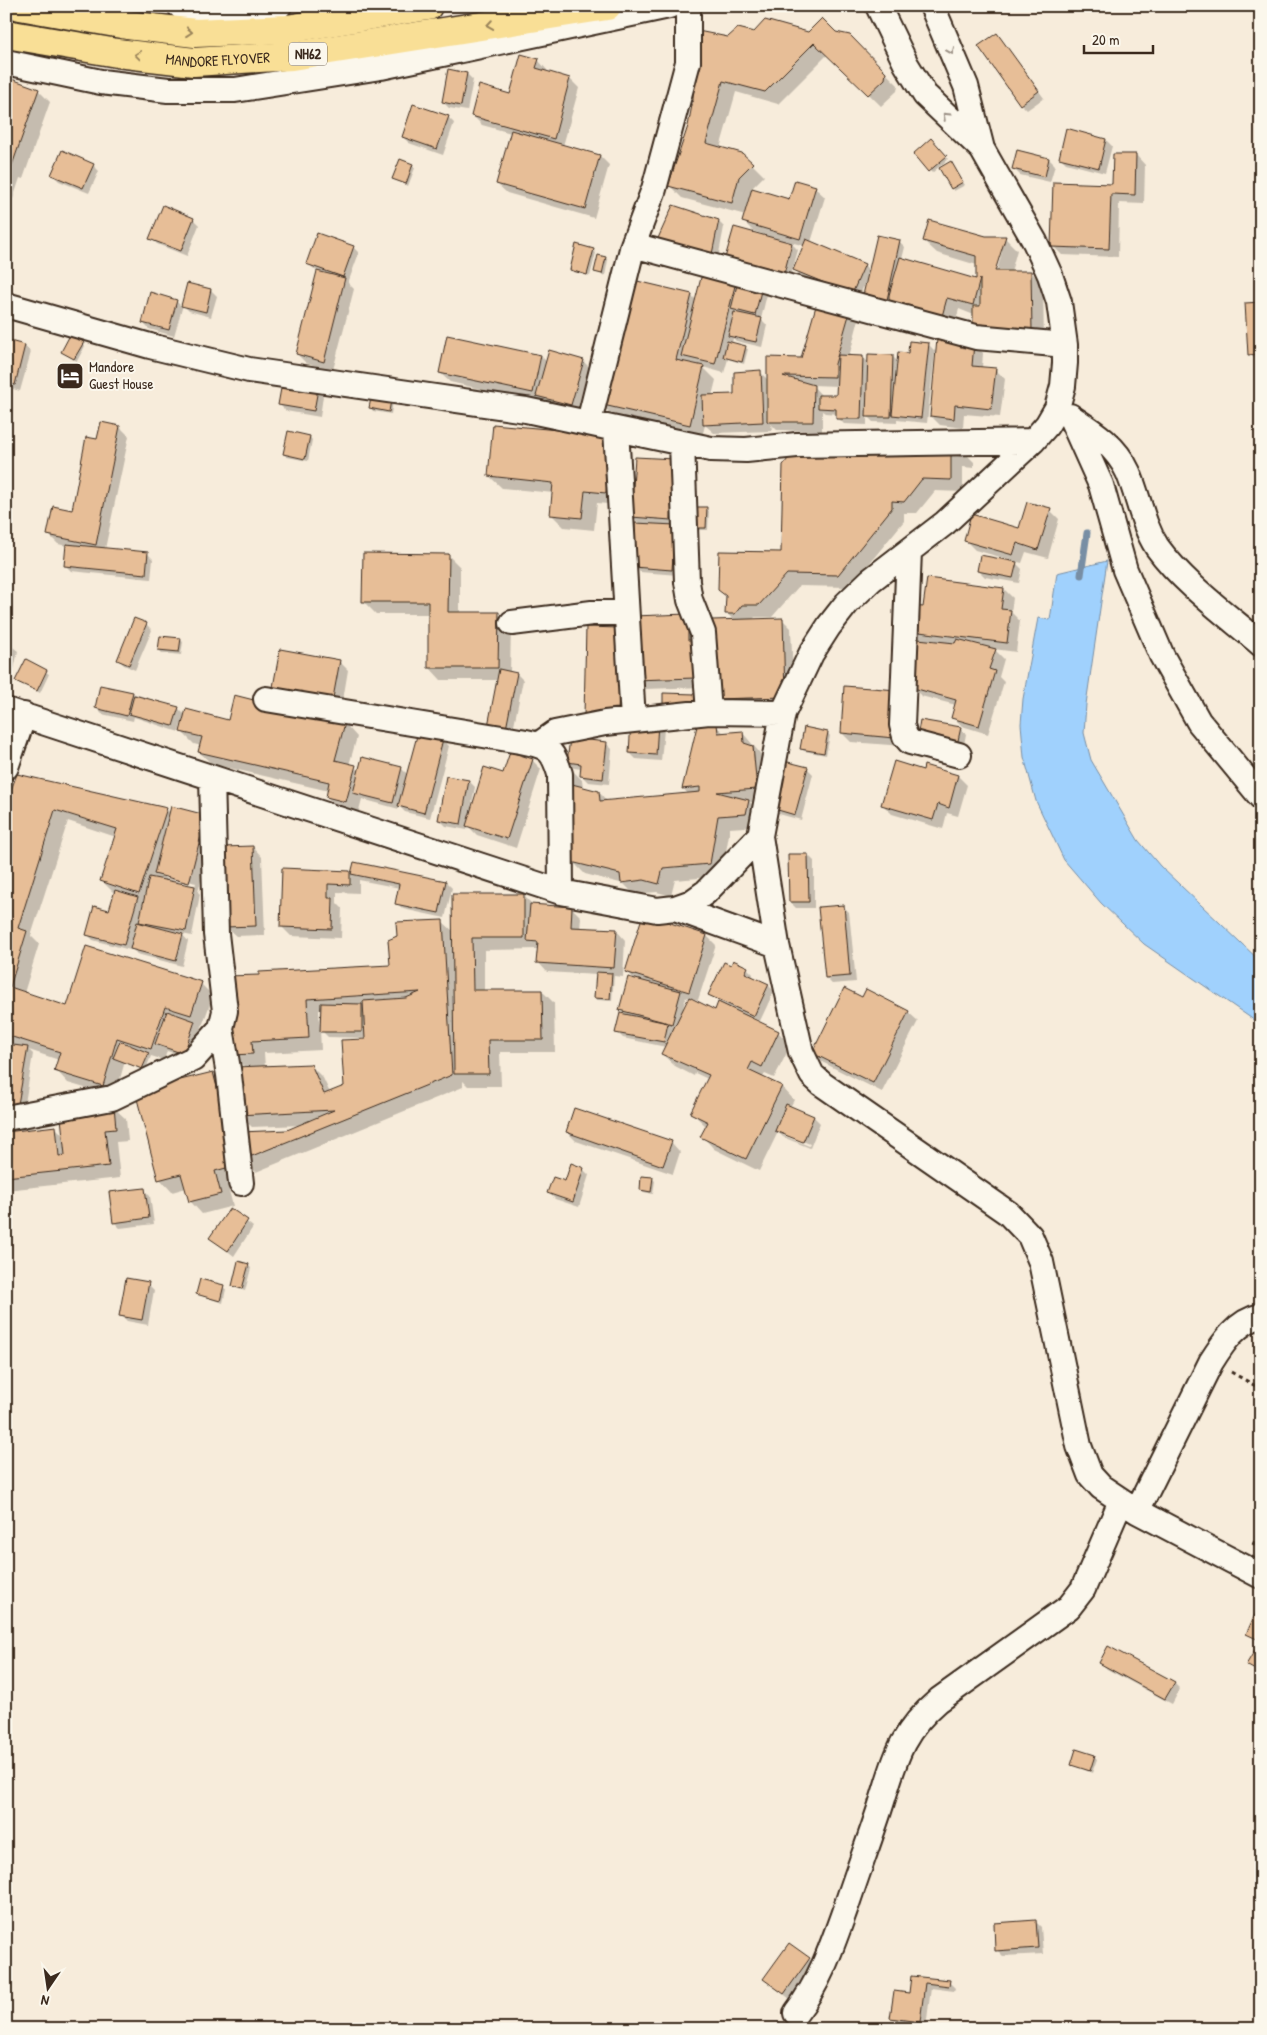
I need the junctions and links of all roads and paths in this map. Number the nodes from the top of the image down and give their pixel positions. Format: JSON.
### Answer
{"nodes":[{"id":1,"x":20,"y":6,"type":"edge"},
{"id":2,"x":180,"y":6,"type":"edge"},
{"id":3,"x":279,"y":6,"type":"edge"},
{"id":4,"x":428,"y":6,"type":"edge"},
{"id":5,"x":608,"y":6,"type":"edge"},
{"id":6,"x":669,"y":6,"type":"edge"},
{"id":7,"x":688,"y":6,"type":"edge"},
{"id":8,"x":878,"y":6,"type":"edge"},
{"id":9,"x":937,"y":10,"type":"edge"},
{"id":10,"x":6,"y":34,"type":"edge"},
{"id":11,"x":6,"y":62,"type":"edge"},
{"id":12,"x":982,"y":149,"type":"junction"},
{"id":13,"x":633,"y":245,"type":"junction"},
{"id":14,"x":6,"y":305,"type":"edge"},
{"id":15,"x":1065,"y":345,"type":"junction"},
{"id":16,"x":1064,"y":412,"type":"junction"},
{"id":17,"x":589,"y":422,"type":"junction"},
{"id":18,"x":616,"y":429,"type":"junction"},
{"id":19,"x":1033,"y":441,"type":"junction"},
{"id":20,"x":682,"y":443,"type":"junction"},
{"id":21,"x":910,"y":551,"type":"junction"},
{"id":22,"x":625,"y":613,"type":"junction"},
{"id":23,"x":512,"y":623,"type":"dead end"},
{"id":24,"x":1261,"y":644,"type":"edge"},
{"id":25,"x":266,"y":699,"type":"dead end"},
{"id":26,"x":15,"y":712,"type":"edge"},
{"id":27,"x":709,"y":712,"type":"junction"},
{"id":28,"x":783,"y":713,"type":"junction"},
{"id":29,"x":633,"y":720,"type":"junction"},
{"id":30,"x":538,"y":745,"type":"junction"},
{"id":31,"x":960,"y":755,"type":"dead end"},
{"id":32,"x":6,"y":767,"type":"edge"},
{"id":33,"x":212,"y":778,"type":"junction"},
{"id":34,"x":1261,"y":797,"type":"edge"},
{"id":35,"x":760,"y":836,"type":"junction"},
{"id":36,"x":561,"y":892,"type":"junction"},
{"id":37,"x":676,"y":908,"type":"junction"},
{"id":38,"x":777,"y":945,"type":"junction"},
{"id":39,"x":221,"y":1028,"type":"junction"},
{"id":40,"x":6,"y":1118,"type":"edge"},
{"id":41,"x":241,"y":1183,"type":"dead end"},
{"id":42,"x":1261,"y":1316,"type":"edge"},
{"id":43,"x":1211,"y":1362,"type":"junction"},
{"id":44,"x":1261,"y":1389,"type":"edge"},
{"id":45,"x":1129,"y":1506,"type":"junction"},
{"id":46,"x":1261,"y":1576,"type":"edge"},
{"id":47,"x":796,"y":2013,"type":"dead end"}],
"edges":[{"from":1,"to":4,"type":"highway","name":"MANDORE FLYOVER","number":"NH62","one_way":true},
{"from":2,"to":3,"type":"street"},
{"from":5,"to":10,"type":"highway","name":"MANDORE FLYOVER","number":"NH62","one_way":true},
{"from":6,"to":11,"type":"street"},
{"from":7,"to":13,"type":"street"},
{"from":12,"to":8,"type":"street","one_way":true},
{"from":9,"to":12,"type":"street","one_way":true},
{"from":12,"to":15,"type":"street"},
{"from":13,"to":15,"type":"street"},
{"from":13,"to":17,"type":"street"},
{"from":14,"to":17,"type":"street"},
{"from":15,"to":16,"type":"street"},
{"from":16,"to":19,"type":"street"},
{"from":16,"to":24,"type":"street"},
{"from":16,"to":34,"type":"street"},
{"from":17,"to":18,"type":"street"},
{"from":18,"to":20,"type":"street"},
{"from":18,"to":22,"type":"street"},
{"from":19,"to":20,"type":"street"},
{"from":19,"to":21,"type":"street"},
{"from":20,"to":27,"type":"street"},
{"from":21,"to":28,"type":"street"},
{"from":21,"to":31,"type":"street"},
{"from":22,"to":23,"type":"street"},
{"from":22,"to":29,"type":"street"},
{"from":25,"to":30,"type":"street"},
{"from":26,"to":32,"type":"street"},
{"from":26,"to":33,"type":"street"},
{"from":27,"to":28,"type":"street"},
{"from":27,"to":29,"type":"street"},
{"from":28,"to":35,"type":"street"},
{"from":29,"to":30,"type":"street"},
{"from":30,"to":36,"type":"street"},
{"from":33,"to":36,"type":"street"},
{"from":33,"to":39,"type":"street"},
{"from":35,"to":37,"type":"street"},
{"from":35,"to":38,"type":"street"},
{"from":36,"to":37,"type":"street"},
{"from":37,"to":38,"type":"street"},
{"from":38,"to":45,"type":"street"},
{"from":39,"to":40,"type":"street"},
{"from":39,"to":41,"type":"street"},
{"from":42,"to":43,"type":"street"},
{"from":43,"to":44,"type":"path"},
{"from":43,"to":45,"type":"street"},
{"from":45,"to":46,"type":"street"},
{"from":45,"to":47,"type":"street"}]}
